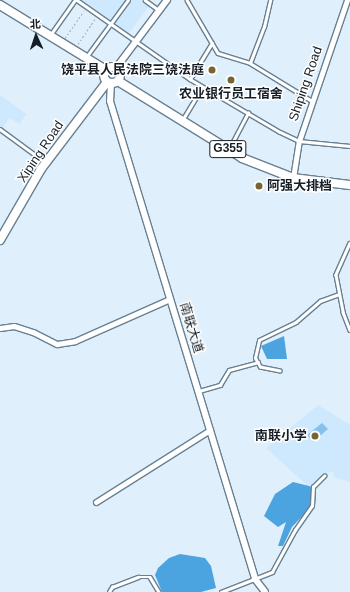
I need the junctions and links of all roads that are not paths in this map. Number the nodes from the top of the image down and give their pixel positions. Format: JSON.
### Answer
{"nodes":[{"id":1,"x":76,"y":0,"type":"edge"},
{"id":2,"x":128,"y":0,"type":"edge"},
{"id":3,"x":145,"y":0,"type":"edge"},
{"id":4,"x":166,"y":0,"type":"edge"},
{"id":5,"x":187,"y":0,"type":"edge"},
{"id":6,"x":270,"y":0,"type":"edge"},
{"id":7,"x":347,"y":0,"type":"edge"},
{"id":8,"x":0,"y":5,"type":"edge"},
{"id":9,"x":159,"y":10,"type":"junction"},
{"id":10,"x":110,"y":24,"type":"junction"},
{"id":11,"x":50,"y":35,"type":"junction"},
{"id":12,"x":135,"y":43,"type":"junction"},
{"id":13,"x":212,"y":43,"type":"junction"},
{"id":14,"x":85,"y":57,"type":"junction"},
{"id":15,"x":250,"y":63,"type":"junction"},
{"id":16,"x":116,"y":68,"type":"junction"},
{"id":17,"x":106,"y":70,"type":"junction"},
{"id":18,"x":190,"y":79,"type":"junction"},
{"id":19,"x":114,"y":81,"type":"junction"},
{"id":20,"x":202,"y":87,"type":"junction"},
{"id":21,"x":312,"y":101,"type":"junction"},
{"id":22,"x":248,"y":113,"type":"junction"},
{"id":23,"x":183,"y":119,"type":"junction"},
{"id":24,"x":0,"y":129,"type":"edge"},
{"id":25,"x":299,"y":141,"type":"junction"},
{"id":26,"x":350,"y":146,"type":"edge"},
{"id":27,"x":229,"y":148,"type":"junction"},
{"id":28,"x":46,"y":162,"type":"junction"},
{"id":29,"x":294,"y":176,"type":"junction"},
{"id":30,"x":350,"y":182,"type":"edge"},
{"id":31,"x":350,"y":185,"type":"edge"},
{"id":32,"x":0,"y":240,"type":"edge"},
{"id":33,"x":350,"y":243,"type":"edge"},
{"id":34,"x":339,"y":294,"type":"junction"},
{"id":35,"x":170,"y":299,"type":"junction"},
{"id":36,"x":0,"y":328,"type":"edge"},
{"id":37,"x":350,"y":330,"type":"edge"},
{"id":38,"x":258,"y":362,"type":"junction"},
{"id":39,"x":280,"y":371,"type":"dead end"},
{"id":40,"x":198,"y":391,"type":"junction"},
{"id":41,"x":210,"y":430,"type":"junction"},
{"id":42,"x":324,"y":476,"type":"dead end"},
{"id":43,"x":96,"y":502,"type":"dead end"},
{"id":44,"x":255,"y":579,"type":"junction"},
{"id":45,"x":109,"y":592,"type":"edge"},
{"id":46,"x":159,"y":592,"type":"edge"},
{"id":47,"x":221,"y":592,"type":"edge"},
{"id":48,"x":264,"y":592,"type":"edge"}],
"edges":[{"from":1,"to":10,"type":"lane"},
{"from":1,"to":11,"type":"lane"},
{"from":2,"to":10,"type":"lane"},
{"from":3,"to":9,"type":"lane"},
{"from":4,"to":9,"type":"street"},
{"from":5,"to":13,"type":"lane"},
{"from":6,"to":15,"type":"lane"},
{"from":7,"to":21,"type":"street","name":"Shiping Road"},
{"from":8,"to":11,"type":"main road"},
{"from":9,"to":12,"type":"street"},
{"from":10,"to":12,"type":"lane"},
{"from":10,"to":14,"type":"lane"},
{"from":11,"to":14,"type":"main road"},
{"from":12,"to":16,"type":"street"},
{"from":12,"to":18,"type":"lane"},
{"from":13,"to":15,"type":"lane"},
{"from":13,"to":18,"type":"lane"},
{"from":14,"to":17,"type":"main road"},
{"from":15,"to":21,"type":"lane"},
{"from":16,"to":17,"type":"main road"},
{"from":16,"to":19,"type":"main road"},
{"from":17,"to":19,"type":"main road"},
{"from":18,"to":20,"type":"lane"},
{"from":19,"to":23,"type":"main road","number":"G355"},
{"from":19,"to":28,"type":"main road","name":"Xiping Road"},
{"from":19,"to":35,"type":"street","name":"南联大道"},
{"from":20,"to":22,"type":"lane"},
{"from":20,"to":23,"type":"lane"},
{"from":21,"to":25,"type":"street","name":"Shiping Road"},
{"from":22,"to":25,"type":"lane"},
{"from":22,"to":27,"type":"lane"},
{"from":23,"to":27,"type":"main road","number":"G355"},
{"from":24,"to":28,"type":"lane"},
{"from":25,"to":26,"type":"lane"},
{"from":25,"to":29,"type":"street","name":"Shiping Road"},
{"from":27,"to":29,"type":"main road","number":"G355"},
{"from":28,"to":32,"type":"main road","name":"Xiping Road"},
{"from":29,"to":30,"type":"main road","number":"G355"},
{"from":29,"to":31,"type":"main road","number":"G355"},
{"from":33,"to":34,"type":"lane"},
{"from":34,"to":37,"type":"lane"},
{"from":34,"to":38,"type":"lane"},
{"from":35,"to":36,"type":"street"},
{"from":35,"to":40,"type":"street","name":"南联大道"},
{"from":38,"to":39,"type":"lane"},
{"from":38,"to":40,"type":"lane"},
{"from":40,"to":41,"type":"street","name":"南联大道"},
{"from":41,"to":43,"type":"street"},
{"from":41,"to":44,"type":"street","name":"南联大道"},
{"from":42,"to":44,"type":"lane"},
{"from":44,"to":47,"type":"lane"},
{"from":44,"to":48,"type":"street","name":"南联大道"},
{"from":45,"to":46,"type":"lane"}]}
